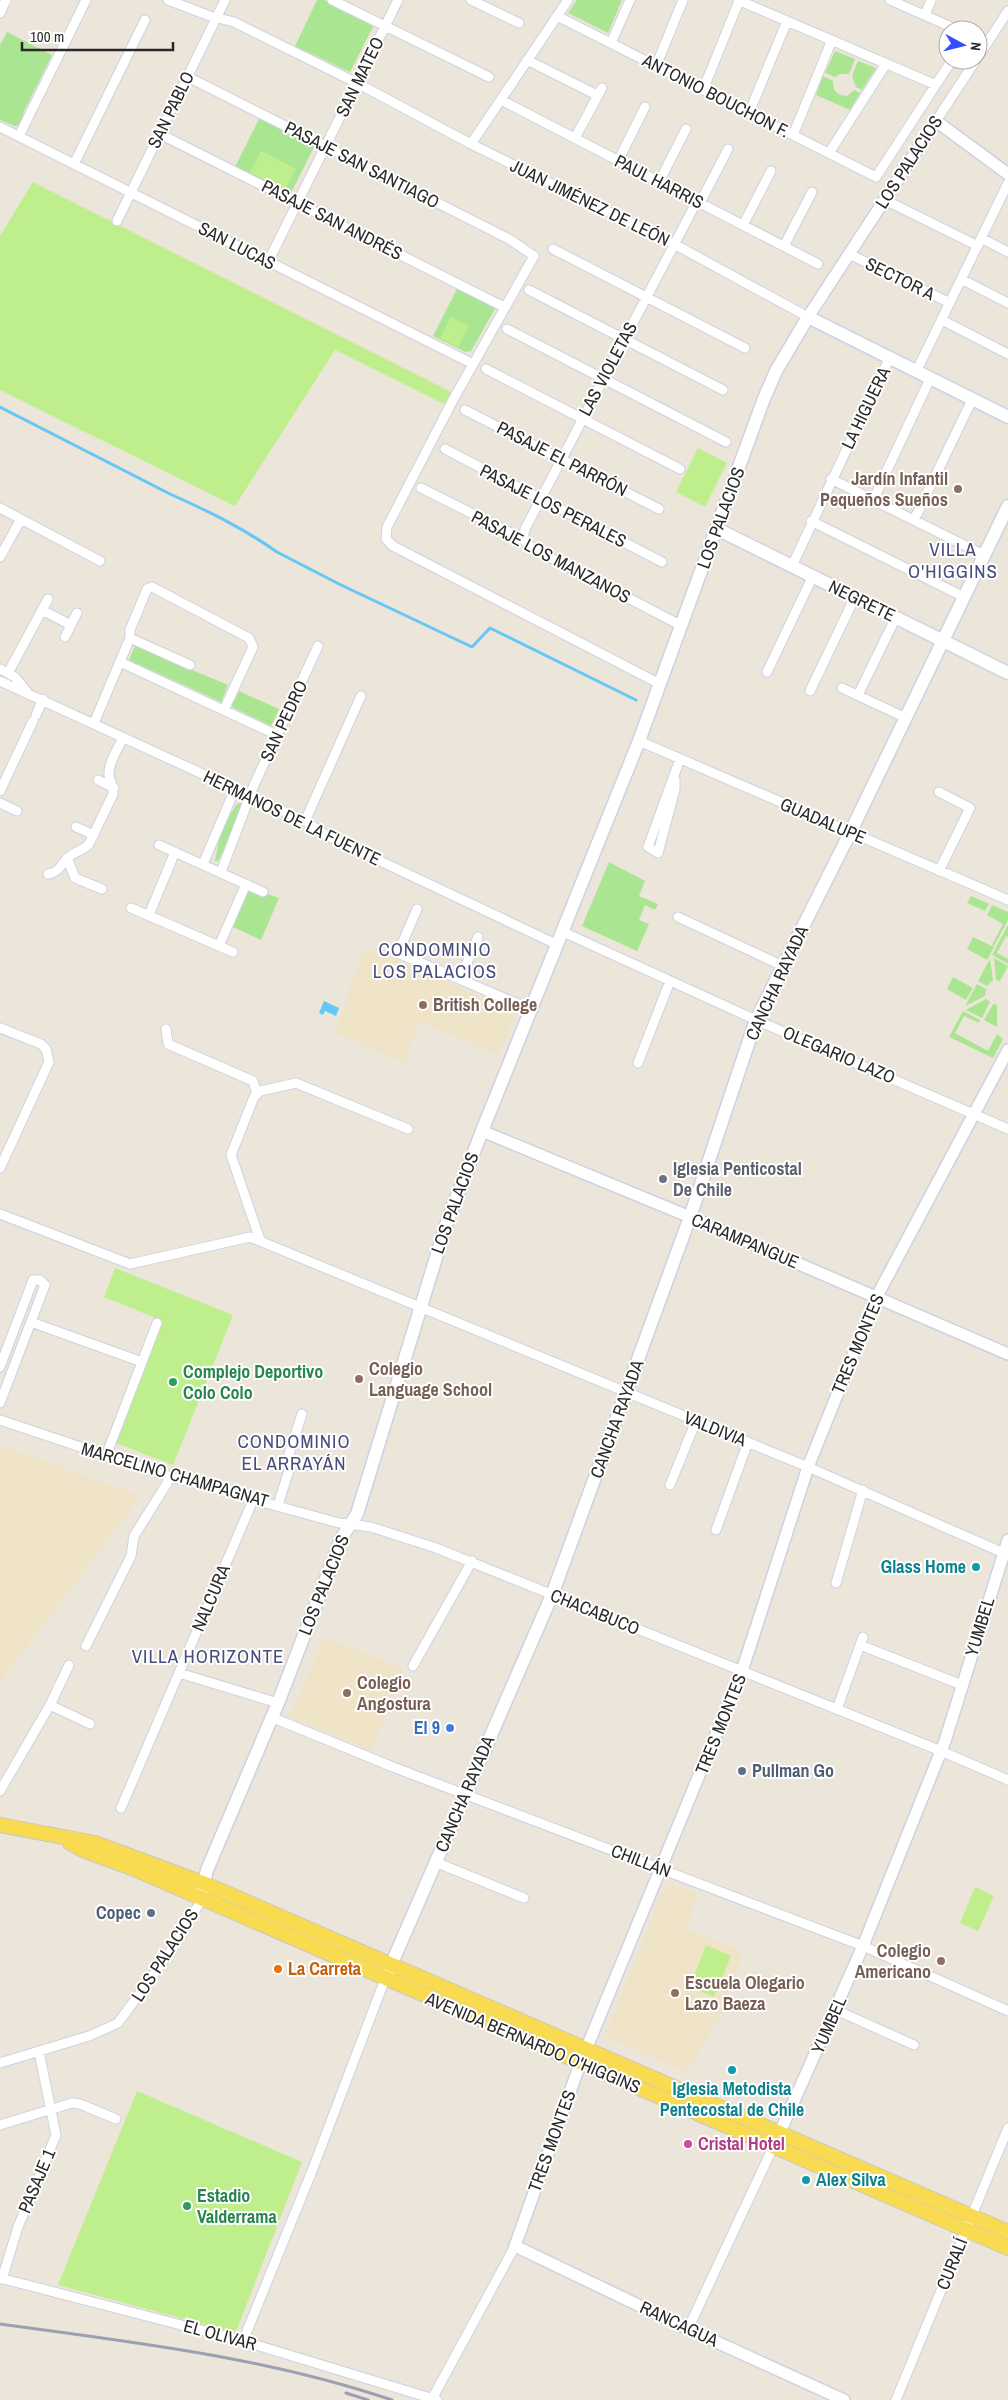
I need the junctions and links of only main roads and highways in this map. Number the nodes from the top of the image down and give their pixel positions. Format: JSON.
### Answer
{"nodes":[{"id":1,"x":808,"y":317,"type":"joint"},
{"id":2,"x":1008,"y":417,"type":"edge"},
{"id":3,"x":1008,"y":506,"type":"edge"},
{"id":4,"x":717,"y":529,"type":"junction"},
{"id":5,"x":943,"y":641,"type":"junction"},
{"id":6,"x":1008,"y":673,"type":"edge"},
{"id":7,"x":0,"y":1825,"type":"edge"},
{"id":8,"x":60,"y":1836,"type":"junction"},
{"id":9,"x":203,"y":1883,"type":"junction"},
{"id":10,"x":202,"y":1899,"type":"junction"},
{"id":11,"x":391,"y":1966,"type":"junction"},
{"id":12,"x":385,"y":1979,"type":"junction"},
{"id":13,"x":1008,"y":2232,"type":"edge"},
{"id":14,"x":1008,"y":2248,"type":"edge"}],
"edges":[{"from":1,"to":2,"type":"main road","name":"JUAN JIMÉNEZ DE LEÓN"},
{"from":1,"to":4,"type":"main road","name":"LOS PALACIOS"},
{"from":3,"to":5,"type":"main road","name":"CANCHA RAYADA"},
{"from":4,"to":5,"type":"main road","name":"NEGRETE"},
{"from":4,"to":9,"type":"main road","name":"LOS PALACIOS"},
{"from":5,"to":6,"type":"main road","name":"NEGRETE"},
{"from":5,"to":11,"type":"main road","name":"CANCHA RAYADA"},
{"from":7,"to":8,"type":"main road","name":"AVENIDA BERNARDO O'HIGGINS"},
{"from":8,"to":9,"type":"main road","name":"AVENIDA BERNARDO O'HIGGINS"},
{"from":8,"to":10,"type":"main road","name":"AVENIDA BERNARDO O'HIGGINS"},
{"from":9,"to":10,"type":"main road","name":"LOS PALACIOS"},
{"from":9,"to":11,"type":"main road","name":"AVENIDA BERNARDO O'HIGGINS"},
{"from":10,"to":12,"type":"main road","name":"AVENIDA BERNARDO O'HIGGINS"},
{"from":11,"to":12,"type":"main road","name":"CANCHA RAYADA"},
{"from":11,"to":13,"type":"main road","name":"AVENIDA BERNARDO O'HIGGINS"},
{"from":12,"to":14,"type":"main road","name":"AVENIDA BERNARDO O'HIGGINS"}]}
